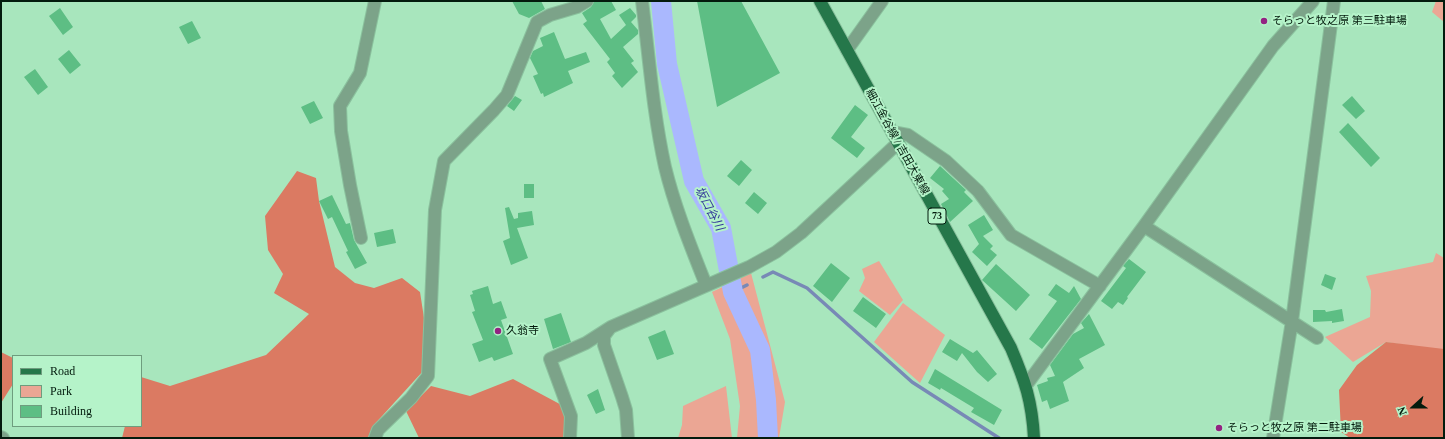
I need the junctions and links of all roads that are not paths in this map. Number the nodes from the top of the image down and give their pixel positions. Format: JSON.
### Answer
{"nodes":[{"id":1,"x":376,"y":1,"type":"edge"},
{"id":2,"x":587,"y":1,"type":"edge"},
{"id":3,"x":642,"y":1,"type":"edge"},
{"id":4,"x":820,"y":1,"type":"edge"},
{"id":5,"x":882,"y":1,"type":"edge"},
{"id":6,"x":1313,"y":1,"type":"edge"},
{"id":7,"x":1334,"y":1,"type":"edge"},
{"id":8,"x":847,"y":50,"type":"junction"},
{"id":9,"x":892,"y":132,"type":"junction"},
{"id":10,"x":898,"y":143,"type":"junction"},
{"id":11,"x":1144,"y":226,"type":"junction"},
{"id":12,"x":362,"y":238,"type":"dead end"},
{"id":13,"x":708,"y":284,"type":"junction"},
{"id":14,"x":1100,"y":286,"type":"junction"},
{"id":15,"x":1292,"y":321,"type":"junction"},
{"id":16,"x":611,"y":327,"type":"junction"},
{"id":17,"x":1317,"y":338,"type":"dead end"},
{"id":18,"x":1027,"y":384,"type":"junction"},
{"id":19,"x":375,"y":438,"type":"edge"},
{"id":20,"x":570,"y":438,"type":"edge"},
{"id":21,"x":628,"y":438,"type":"edge"},
{"id":22,"x":1034,"y":438,"type":"edge"},
{"id":23,"x":1273,"y":438,"type":"edge"}],
"edges":[{"from":1,"to":12,"type":"street"},
{"from":2,"to":19,"type":"street"},
{"from":3,"to":13,"type":"street"},
{"from":4,"to":8,"type":"main road","name":"細江金谷線 / 吉田大東線","number":"73"},
{"from":5,"to":8,"type":"street"},
{"from":6,"to":11,"type":"street"},
{"from":7,"to":15,"type":"street"},
{"from":8,"to":9,"type":"main road","name":"細江金谷線 / 吉田大東線","number":"73"},
{"from":9,"to":10,"type":"main road","name":"細江金谷線 / 吉田大東線","number":"73"},
{"from":9,"to":14,"type":"street"},
{"from":10,"to":13,"type":"street"},
{"from":10,"to":18,"type":"main road","name":"細江金谷線 / 吉田大東線","number":"73"},
{"from":11,"to":14,"type":"street"},
{"from":11,"to":15,"type":"street"},
{"from":13,"to":16,"type":"street"},
{"from":14,"to":18,"type":"street"},
{"from":15,"to":17,"type":"street"},
{"from":15,"to":23,"type":"street"},
{"from":16,"to":20,"type":"street"},
{"from":16,"to":21,"type":"street"},
{"from":18,"to":22,"type":"main road","name":"細江金谷線 / 吉田大東線","number":"73"}]}
